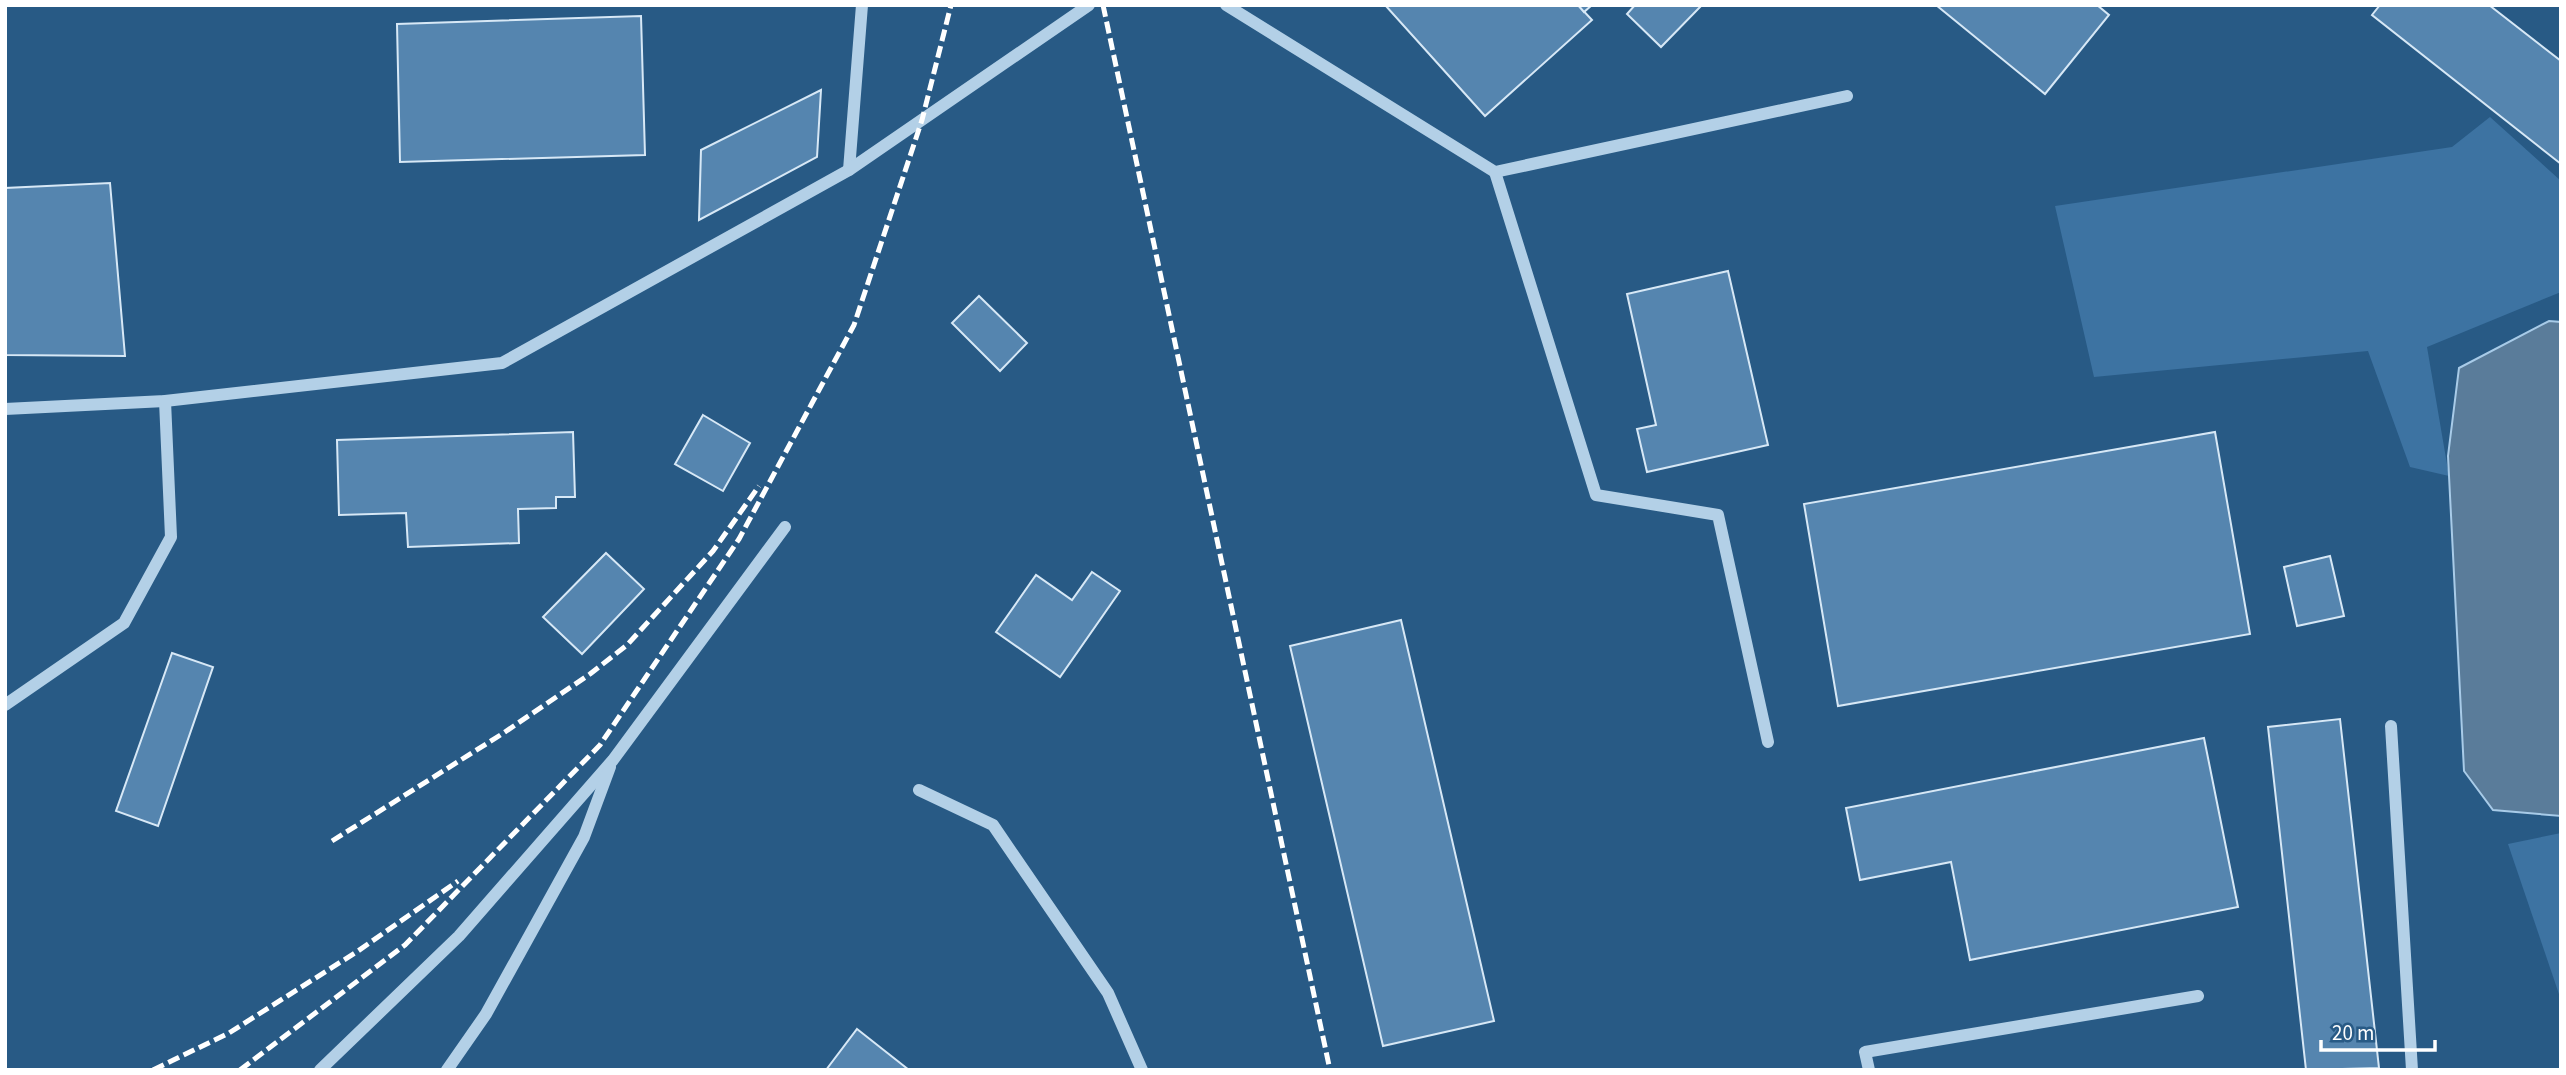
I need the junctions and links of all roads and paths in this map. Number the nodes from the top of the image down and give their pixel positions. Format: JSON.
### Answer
{"nodes":[{"id":1,"x":862,"y":5,"type":"edge"},
{"id":2,"x":1089,"y":5,"type":"edge"},
{"id":3,"x":1226,"y":5,"type":"edge"},
{"id":4,"x":1847,"y":96,"type":"dead end"},
{"id":5,"x":849,"y":170,"type":"junction"},
{"id":6,"x":1495,"y":172,"type":"junction"},
{"id":7,"x":165,"y":401,"type":"junction"},
{"id":8,"x":5,"y":409,"type":"edge"},
{"id":9,"x":785,"y":527,"type":"dead end"},
{"id":10,"x":5,"y":705,"type":"edge"},
{"id":11,"x":2391,"y":726,"type":"dead end"},
{"id":12,"x":1768,"y":742,"type":"dead end"},
{"id":13,"x":612,"y":760,"type":"junction"},
{"id":14,"x":919,"y":790,"type":"dead end"},
{"id":15,"x":2198,"y":996,"type":"dead end"},
{"id":16,"x":320,"y":1070,"type":"edge"},
{"id":17,"x":447,"y":1070,"type":"edge"},
{"id":18,"x":1142,"y":1070,"type":"edge"},
{"id":19,"x":1869,"y":1070,"type":"edge"},
{"id":20,"x":2412,"y":1070,"type":"edge"}],
"edges":[{"from":1,"to":5,"type":"street"},
{"from":2,"to":5,"type":"street"},
{"from":3,"to":6,"type":"street"},
{"from":4,"to":6,"type":"street"},
{"from":5,"to":7,"type":"street"},
{"from":6,"to":12,"type":"street"},
{"from":7,"to":8,"type":"street"},
{"from":7,"to":10,"type":"street"},
{"from":9,"to":13,"type":"street"},
{"from":11,"to":20,"type":"street"},
{"from":13,"to":16,"type":"street"},
{"from":13,"to":17,"type":"street"},
{"from":14,"to":18,"type":"street"},
{"from":15,"to":19,"type":"street"}]}
